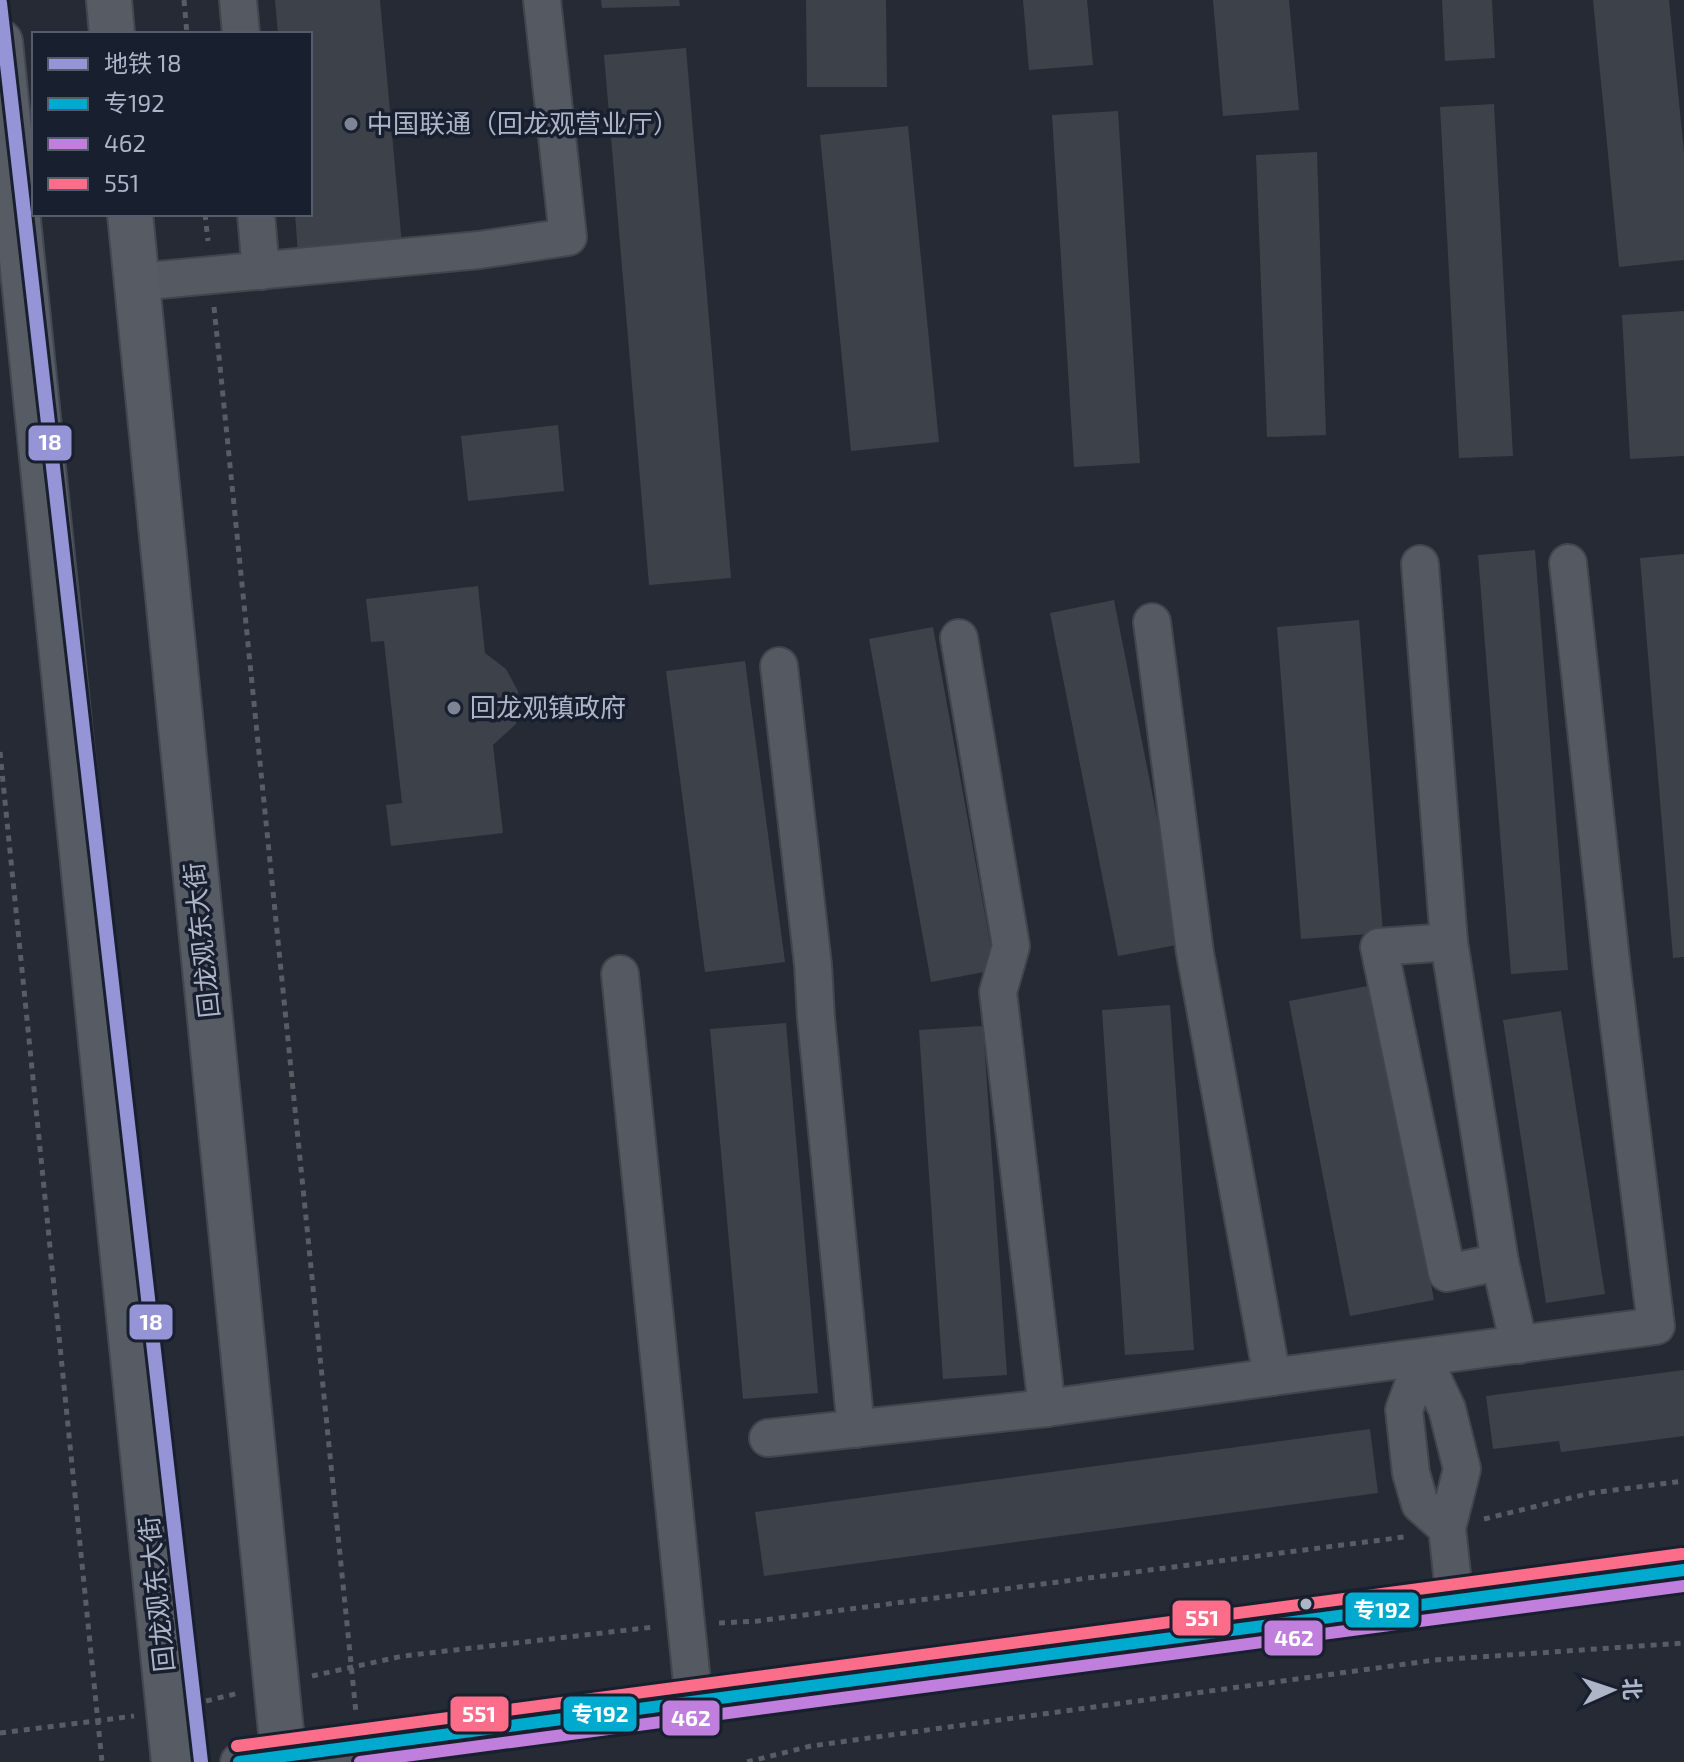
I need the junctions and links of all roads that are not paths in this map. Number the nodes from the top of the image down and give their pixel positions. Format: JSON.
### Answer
{"nodes":[{"id":1,"x":109,"y":0,"type":"edge"},
{"id":2,"x":238,"y":0,"type":"edge"},
{"id":3,"x":542,"y":0,"type":"edge"},
{"id":4,"x":112,"y":32,"type":"edge"},
{"id":5,"x":241,"y":32,"type":"edge"},
{"id":6,"x":0,"y":42,"type":"edge"},
{"id":7,"x":130,"y":216,"type":"edge"},
{"id":8,"x":256,"y":216,"type":"edge"},
{"id":9,"x":261,"y":271,"type":"junction"},
{"id":10,"x":137,"y":282,"type":"junction"},
{"id":11,"x":1568,"y":563,"type":"dead end"},
{"id":12,"x":1420,"y":564,"type":"dead end"},
{"id":13,"x":1152,"y":622,"type":"dead end"},
{"id":14,"x":959,"y":638,"type":"dead end"},
{"id":15,"x":779,"y":666,"type":"dead end"},
{"id":16,"x":1449,"y":942,"type":"junction"},
{"id":17,"x":620,"y":974,"type":"dead end"},
{"id":18,"x":1500,"y":1262,"type":"junction"},
{"id":19,"x":1519,"y":1345,"type":"junction"},
{"id":20,"x":1423,"y":1358,"type":"junction"},
{"id":21,"x":1272,"y":1377,"type":"junction"},
{"id":22,"x":1047,"y":1408,"type":"junction"},
{"id":23,"x":856,"y":1429,"type":"junction"},
{"id":24,"x":768,"y":1438,"type":"dead end"},
{"id":25,"x":1447,"y":1528,"type":"junction"},
{"id":26,"x":1684,"y":1570,"type":"edge"},
{"id":27,"x":1455,"y":1601,"type":"junction"},
{"id":28,"x":694,"y":1702,"type":"junction"},
{"id":29,"x":284,"y":1759,"type":"edge"},
{"id":30,"x":174,"y":1762,"type":"edge"},
{"id":31,"x":239,"y":1762,"type":"edge"}],
"edges":[{"from":1,"to":4,"type":"main road"},
{"from":2,"to":5,"type":"street"},
{"from":3,"to":9,"type":"street"},
{"from":6,"to":30,"type":"main road","name":"回龙观东大街"},
{"from":7,"to":10,"type":"main road","name":"回龙观东大街"},
{"from":8,"to":9,"type":"street"},
{"from":9,"to":10,"type":"street"},
{"from":10,"to":29,"type":"main road","name":"回龙观东大街"},
{"from":11,"to":19,"type":"street"},
{"from":12,"to":16,"type":"street"},
{"from":13,"to":21,"type":"street"},
{"from":14,"to":22,"type":"street"},
{"from":15,"to":23,"type":"street"},
{"from":16,"to":18,"type":"street"},
{"from":16,"to":18,"type":"street"},
{"from":17,"to":28,"type":"street"},
{"from":18,"to":19,"type":"street"},
{"from":19,"to":20,"type":"street"},
{"from":20,"to":21,"type":"street"},
{"from":20,"to":25,"type":"street"},
{"from":20,"to":25,"type":"street"},
{"from":21,"to":22,"type":"street"},
{"from":22,"to":23,"type":"street"},
{"from":23,"to":24,"type":"street"},
{"from":25,"to":27,"type":"street"},
{"from":26,"to":27,"type":"street"},
{"from":27,"to":28,"type":"street"},
{"from":28,"to":29,"type":"street"},
{"from":29,"to":31,"type":"street"}]}
